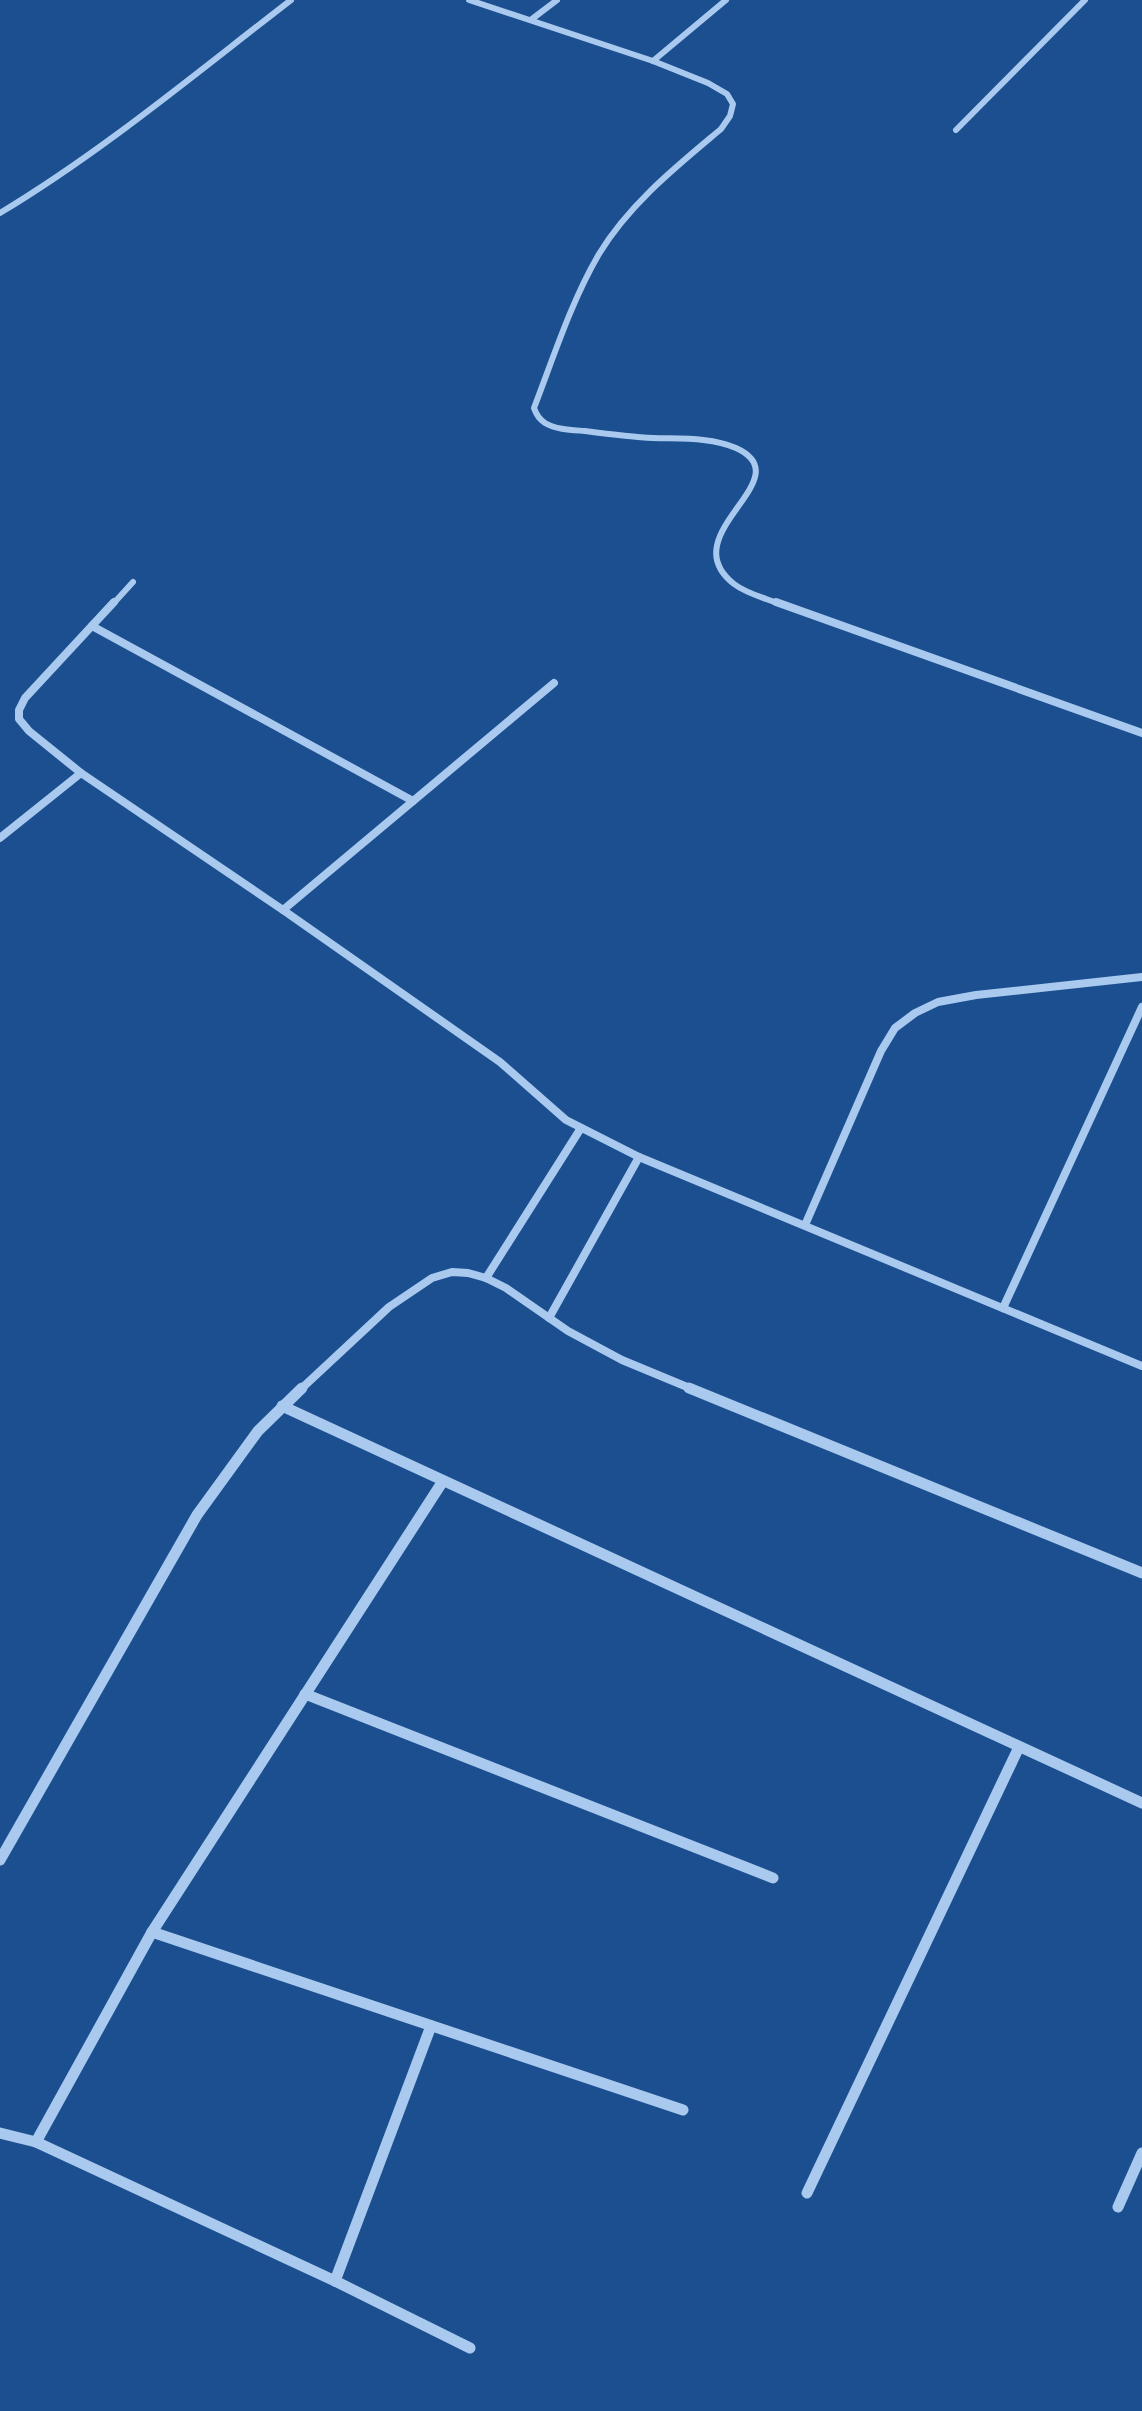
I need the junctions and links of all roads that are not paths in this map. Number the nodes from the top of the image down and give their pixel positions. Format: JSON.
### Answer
{"nodes":[{"id":1,"x":290,"y":0,"type":"edge"},
{"id":2,"x":469,"y":0,"type":"edge"},
{"id":3,"x":557,"y":0,"type":"edge"},
{"id":4,"x":726,"y":0,"type":"edge"},
{"id":5,"x":1085,"y":0,"type":"edge"},
{"id":6,"x":532,"y":19,"type":"junction"},
{"id":7,"x":653,"y":61,"type":"junction"},
{"id":8,"x":956,"y":130,"type":"dead end"},
{"id":9,"x":0,"y":213,"type":"edge"},
{"id":10,"x":133,"y":582,"type":"dead end"},
{"id":11,"x":92,"y":626,"type":"junction"},
{"id":12,"x":554,"y":683,"type":"dead end"},
{"id":13,"x":1142,"y":733,"type":"edge"},
{"id":14,"x":81,"y":773,"type":"junction"},
{"id":15,"x":414,"y":801,"type":"junction"},
{"id":16,"x":0,"y":838,"type":"edge"},
{"id":17,"x":283,"y":910,"type":"junction"},
{"id":18,"x":1142,"y":977,"type":"edge"},
{"id":19,"x":1142,"y":1007,"type":"edge"},
{"id":20,"x":581,"y":1128,"type":"junction"},
{"id":21,"x":639,"y":1157,"type":"junction"},
{"id":22,"x":805,"y":1226,"type":"junction"},
{"id":23,"x":486,"y":1278,"type":"junction"},
{"id":24,"x":1003,"y":1308,"type":"junction"},
{"id":25,"x":549,"y":1318,"type":"junction"},
{"id":26,"x":1142,"y":1366,"type":"edge"},
{"id":27,"x":282,"y":1406,"type":"junction"},
{"id":28,"x":443,"y":1481,"type":"junction"},
{"id":29,"x":1142,"y":1573,"type":"edge"},
{"id":30,"x":305,"y":1694,"type":"junction"},
{"id":31,"x":1019,"y":1746,"type":"junction"},
{"id":32,"x":1142,"y":1803,"type":"edge"},
{"id":33,"x":0,"y":1860,"type":"edge"},
{"id":34,"x":773,"y":1878,"type":"dead end"},
{"id":35,"x":152,"y":1932,"type":"junction"},
{"id":36,"x":431,"y":2026,"type":"junction"},
{"id":37,"x":683,"y":2110,"type":"dead end"},
{"id":38,"x":0,"y":2133,"type":"edge"},
{"id":39,"x":36,"y":2142,"type":"junction"},
{"id":40,"x":1142,"y":2153,"type":"edge"},
{"id":41,"x":807,"y":2193,"type":"dead end"},
{"id":42,"x":1118,"y":2207,"type":"dead end"},
{"id":43,"x":335,"y":2281,"type":"junction"},
{"id":44,"x":470,"y":2348,"type":"dead end"}],
"edges":[{"from":1,"to":9,"type":"street"},
{"from":2,"to":6,"type":"street"},
{"from":3,"to":6,"type":"street"},
{"from":4,"to":7,"type":"street"},
{"from":5,"to":8,"type":"street"},
{"from":6,"to":7,"type":"street"},
{"from":7,"to":13,"type":"street"},
{"from":10,"to":11,"type":"street"},
{"from":11,"to":14,"type":"street"},
{"from":11,"to":15,"type":"street"},
{"from":12,"to":15,"type":"street"},
{"from":14,"to":16,"type":"street"},
{"from":14,"to":17,"type":"street"},
{"from":15,"to":17,"type":"street"},
{"from":17,"to":20,"type":"street"},
{"from":18,"to":22,"type":"street"},
{"from":19,"to":24,"type":"street"},
{"from":20,"to":21,"type":"street"},
{"from":20,"to":23,"type":"street"},
{"from":21,"to":22,"type":"street"},
{"from":21,"to":25,"type":"street"},
{"from":22,"to":24,"type":"street"},
{"from":23,"to":25,"type":"street"},
{"from":23,"to":27,"type":"street"},
{"from":24,"to":26,"type":"street"},
{"from":25,"to":29,"type":"street"},
{"from":27,"to":28,"type":"street"},
{"from":27,"to":33,"type":"street"},
{"from":28,"to":30,"type":"street"},
{"from":28,"to":31,"type":"street"},
{"from":30,"to":34,"type":"street"},
{"from":30,"to":35,"type":"street"},
{"from":31,"to":32,"type":"street"},
{"from":31,"to":41,"type":"street"},
{"from":35,"to":36,"type":"street"},
{"from":35,"to":39,"type":"street"},
{"from":36,"to":37,"type":"street"},
{"from":36,"to":43,"type":"street"},
{"from":38,"to":39,"type":"street"},
{"from":39,"to":43,"type":"street"},
{"from":40,"to":42,"type":"street"},
{"from":43,"to":44,"type":"street"}]}
